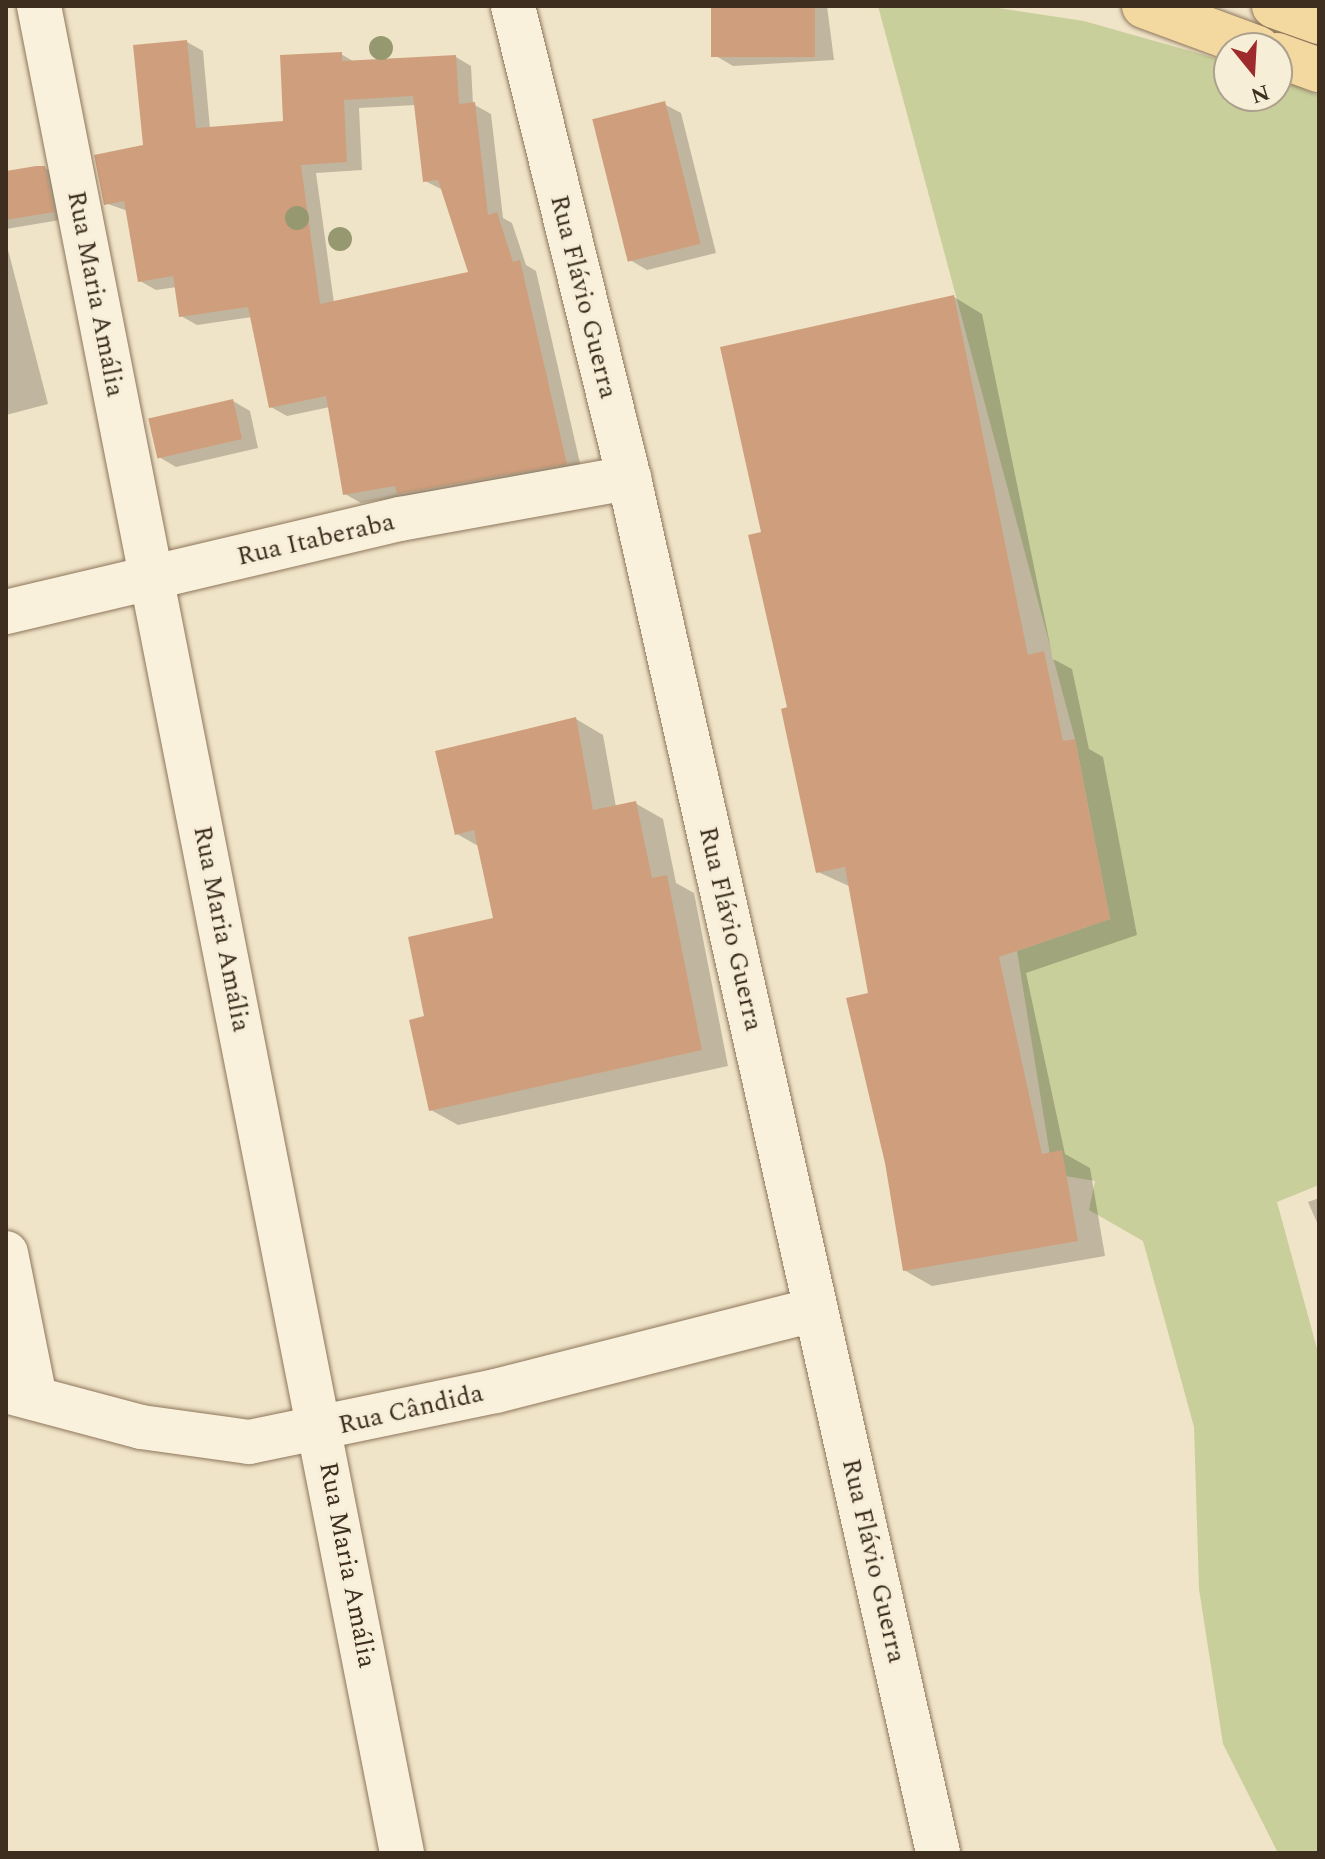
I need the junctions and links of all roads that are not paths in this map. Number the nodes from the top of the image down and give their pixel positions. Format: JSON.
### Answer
{"nodes":[{"id":1,"x":39,"y":6,"type":"edge"},
{"id":2,"x":513,"y":6,"type":"edge"},
{"id":3,"x":1144,"y":6,"type":"edge"},
{"id":4,"x":1274,"y":6,"type":"edge"},
{"id":5,"x":1319,"y":22,"type":"edge"},
{"id":6,"x":1215,"y":32,"type":"edge"},
{"id":7,"x":1293,"y":61,"type":"edge"},
{"id":8,"x":1319,"y":70,"type":"edge"},
{"id":9,"x":629,"y":478,"type":"junction"},
{"id":10,"x":151,"y":579,"type":"junction"},
{"id":11,"x":6,"y":612,"type":"edge"},
{"id":12,"x":6,"y":1253,"type":"edge"},
{"id":13,"x":814,"y":1310,"type":"junction"},
{"id":14,"x":20,"y":1394,"type":"edge"},
{"id":15,"x":321,"y":1430,"type":"junction"},
{"id":16,"x":402,"y":1853,"type":"edge"},
{"id":17,"x":938,"y":1853,"type":"edge"}],
"edges":[{"from":1,"to":10,"type":"street","name":"Rua Maria Amália"},
{"from":2,"to":9,"type":"street","name":"Rua Flávio Guerra"},
{"from":3,"to":6,"type":"main road"},
{"from":4,"to":5,"type":"main road"},
{"from":7,"to":8,"type":"main road"},
{"from":9,"to":10,"type":"street","name":"Rua Itaberaba"},
{"from":9,"to":13,"type":"street","name":"Rua Flávio Guerra"},
{"from":10,"to":11,"type":"street","name":"Rua Itaberaba"},
{"from":10,"to":15,"type":"street","name":"Rua Maria Amália"},
{"from":12,"to":14,"type":"street"},
{"from":13,"to":15,"type":"street","name":"Rua Cândida"},
{"from":13,"to":17,"type":"street","name":"Rua Flávio Guerra"},
{"from":14,"to":15,"type":"street","name":"Rua Cândida"},
{"from":15,"to":16,"type":"street","name":"Rua Maria Amália"}]}
